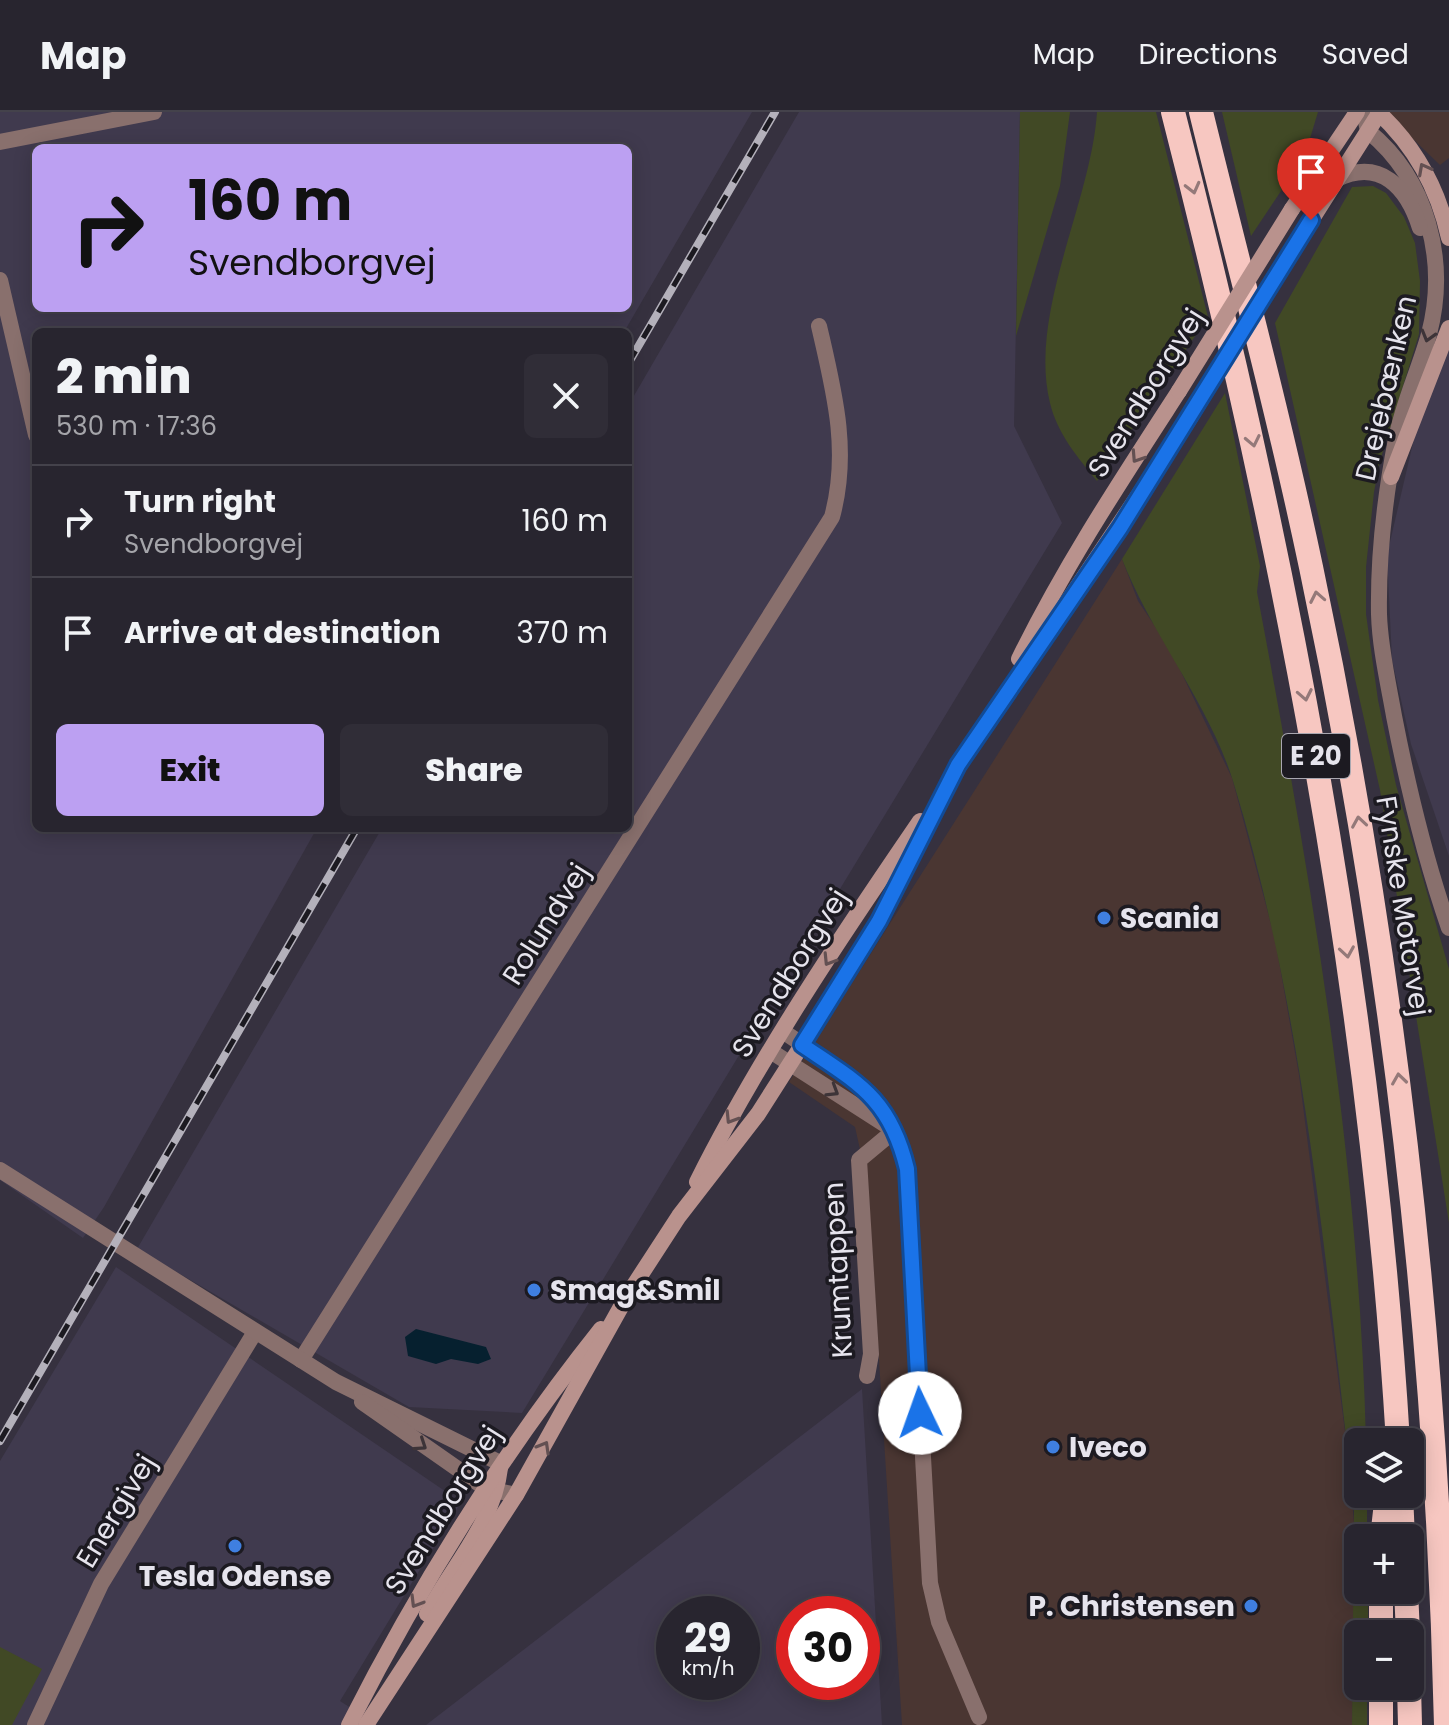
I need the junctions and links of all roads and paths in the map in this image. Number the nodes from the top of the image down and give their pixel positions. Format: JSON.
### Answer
{"nodes":[{"id":1,"x":154,"y":112,"type":"edge"},
{"id":2,"x":1173,"y":112,"type":"edge"},
{"id":3,"x":1201,"y":112,"type":"edge"},
{"id":4,"x":1357,"y":112,"type":"edge"},
{"id":5,"x":1364,"y":112,"type":"edge"},
{"id":6,"x":1379,"y":112,"type":"edge"},
{"id":7,"x":1368,"y":131,"type":"junction"},
{"id":8,"x":0,"y":142,"type":"edge"},
{"id":9,"x":1337,"y":179,"type":"junction"},
{"id":10,"x":1449,"y":238,"type":"edge"},
{"id":11,"x":0,"y":280,"type":"edge"},
{"id":12,"x":1436,"y":294,"type":"junction"},
{"id":13,"x":819,"y":326,"type":"dead end"},
{"id":14,"x":1449,"y":328,"type":"edge"},
{"id":15,"x":32,"y":418,"type":"edge"},
{"id":16,"x":1391,"y":477,"type":"junction"},
{"id":17,"x":993,"y":710,"type":"junction"},
{"id":18,"x":958,"y":765,"type":"junction"},
{"id":19,"x":1449,"y":928,"type":"edge"},
{"id":20,"x":784,"y":1032,"type":"junction"},
{"id":21,"x":802,"y":1045,"type":"junction"},
{"id":22,"x":772,"y":1052,"type":"junction"},
{"id":23,"x":791,"y":1064,"type":"junction"},
{"id":24,"x":895,"y":1130,"type":"junction"},
{"id":25,"x":1410,"y":1156,"type":"junction"},
{"id":26,"x":0,"y":1170,"type":"edge"},
{"id":27,"x":679,"y":1216,"type":"junction"},
{"id":28,"x":627,"y":1296,"type":"junction"},
{"id":29,"x":255,"y":1332,"type":"junction"},
{"id":30,"x":301,"y":1360,"type":"junction"},
{"id":31,"x":867,"y":1376,"type":"dead end"},
{"id":32,"x":336,"y":1382,"type":"junction"},
{"id":33,"x":1395,"y":1428,"type":"edge"},
{"id":34,"x":1449,"y":1453,"type":"edge"},
{"id":35,"x":500,"y":1463,"type":"junction"},
{"id":36,"x":491,"y":1490,"type":"junction"},
{"id":37,"x":516,"y":1495,"type":"junction"},
{"id":38,"x":1381,"y":1700,"type":"edge"},
{"id":39,"x":1409,"y":1700,"type":"edge"},
{"id":40,"x":379,"y":1704,"type":"junction"},
{"id":41,"x":979,"y":1717,"type":"dead end"},
{"id":42,"x":35,"y":1725,"type":"edge"},
{"id":43,"x":349,"y":1725,"type":"edge"},
{"id":44,"x":366,"y":1725,"type":"edge"},
{"id":45,"x":1381,"y":1725,"type":"edge"},
{"id":46,"x":1410,"y":1725,"type":"edge"},
{"id":47,"x":1446,"y":1725,"type":"edge"}],
"edges":[{"from":1,"to":8,"type":"street"},
{"from":2,"to":33,"type":"highway","number":"E 20","one_way":true},
{"from":25,"to":3,"type":"highway","name":"Fynske Motorvej","number":"E 20","one_way":true},
{"from":4,"to":17,"type":"main road","name":"Svendborgvej","one_way":true,"bridge":true},
{"from":5,"to":7,"type":"street"},
{"from":6,"to":7,"type":"main road","name":"Svendborgvej"},
{"from":10,"to":6,"type":"main road","one_way":true},
{"from":7,"to":9,"type":"main road","name":"Svendborgvej"},
{"from":7,"to":12,"type":"street","name":"Drejebænken"},
{"from":9,"to":12,"type":"street"},
{"from":9,"to":17,"type":"main road","name":"Svendborgvej","bridge":true},
{"from":11,"to":15,"type":"street"},
{"from":12,"to":16,"type":"street","name":"Drejebænken","one_way":true},
{"from":13,"to":30,"type":"street","name":"Rolundvej"},
{"from":14,"to":16,"type":"main road"},
{"from":16,"to":19,"type":"street","name":"Drejebænken"},
{"from":17,"to":18,"type":"main road","name":"Svendborgvej"},
{"from":18,"to":20,"type":"main road","name":"Svendborgvej","one_way":true},
{"from":18,"to":21,"type":"main road","name":"Svendborgvej"},
{"from":20,"to":21,"type":"street"},
{"from":20,"to":22,"type":"main road","name":"Svendborgvej"},
{"from":21,"to":23,"type":"main road","name":"Svendborgvej"},
{"from":21,"to":24,"type":"street"},
{"from":22,"to":23,"type":"street"},
{"from":22,"to":27,"type":"main road","name":"Svendborgvej","one_way":true},
{"from":23,"to":24,"type":"street","one_way":true},
{"from":23,"to":27,"type":"main road","name":"Svendborgvej"},
{"from":24,"to":31,"type":"street","name":"Krumtappen"},
{"from":24,"to":41,"type":"street"},
{"from":25,"to":34,"type":"highway"},
{"from":25,"to":47,"type":"highway","name":"Fynske Motorvej","number":"E 20"},
{"from":26,"to":29,"type":"street"},
{"from":27,"to":28,"type":"main road","name":"Svendborgvej"},
{"from":28,"to":35,"type":"main road","name":"Svendborgvej"},
{"from":37,"to":28,"type":"main road","name":"Svendborgvej","one_way":true},
{"from":29,"to":30,"type":"street"},
{"from":29,"to":42,"type":"street","name":"Energivej"},
{"from":30,"to":32,"type":"street"},
{"from":32,"to":35,"type":"street"},
{"from":32,"to":36,"type":"street","one_way":true},
{"from":35,"to":36,"type":"main road","name":"Svendborgvej"},
{"from":36,"to":37,"type":"street"},
{"from":36,"to":40,"type":"main road"},
{"from":36,"to":43,"type":"main road","name":"Svendborgvej","one_way":true},
{"from":37,"to":40,"type":"main road","name":"Svendborgvej"},
{"from":38,"to":45,"type":"highway"},
{"from":39,"to":46,"type":"highway"},
{"from":40,"to":44,"type":"main road","name":"Svendborgvej"}]}
